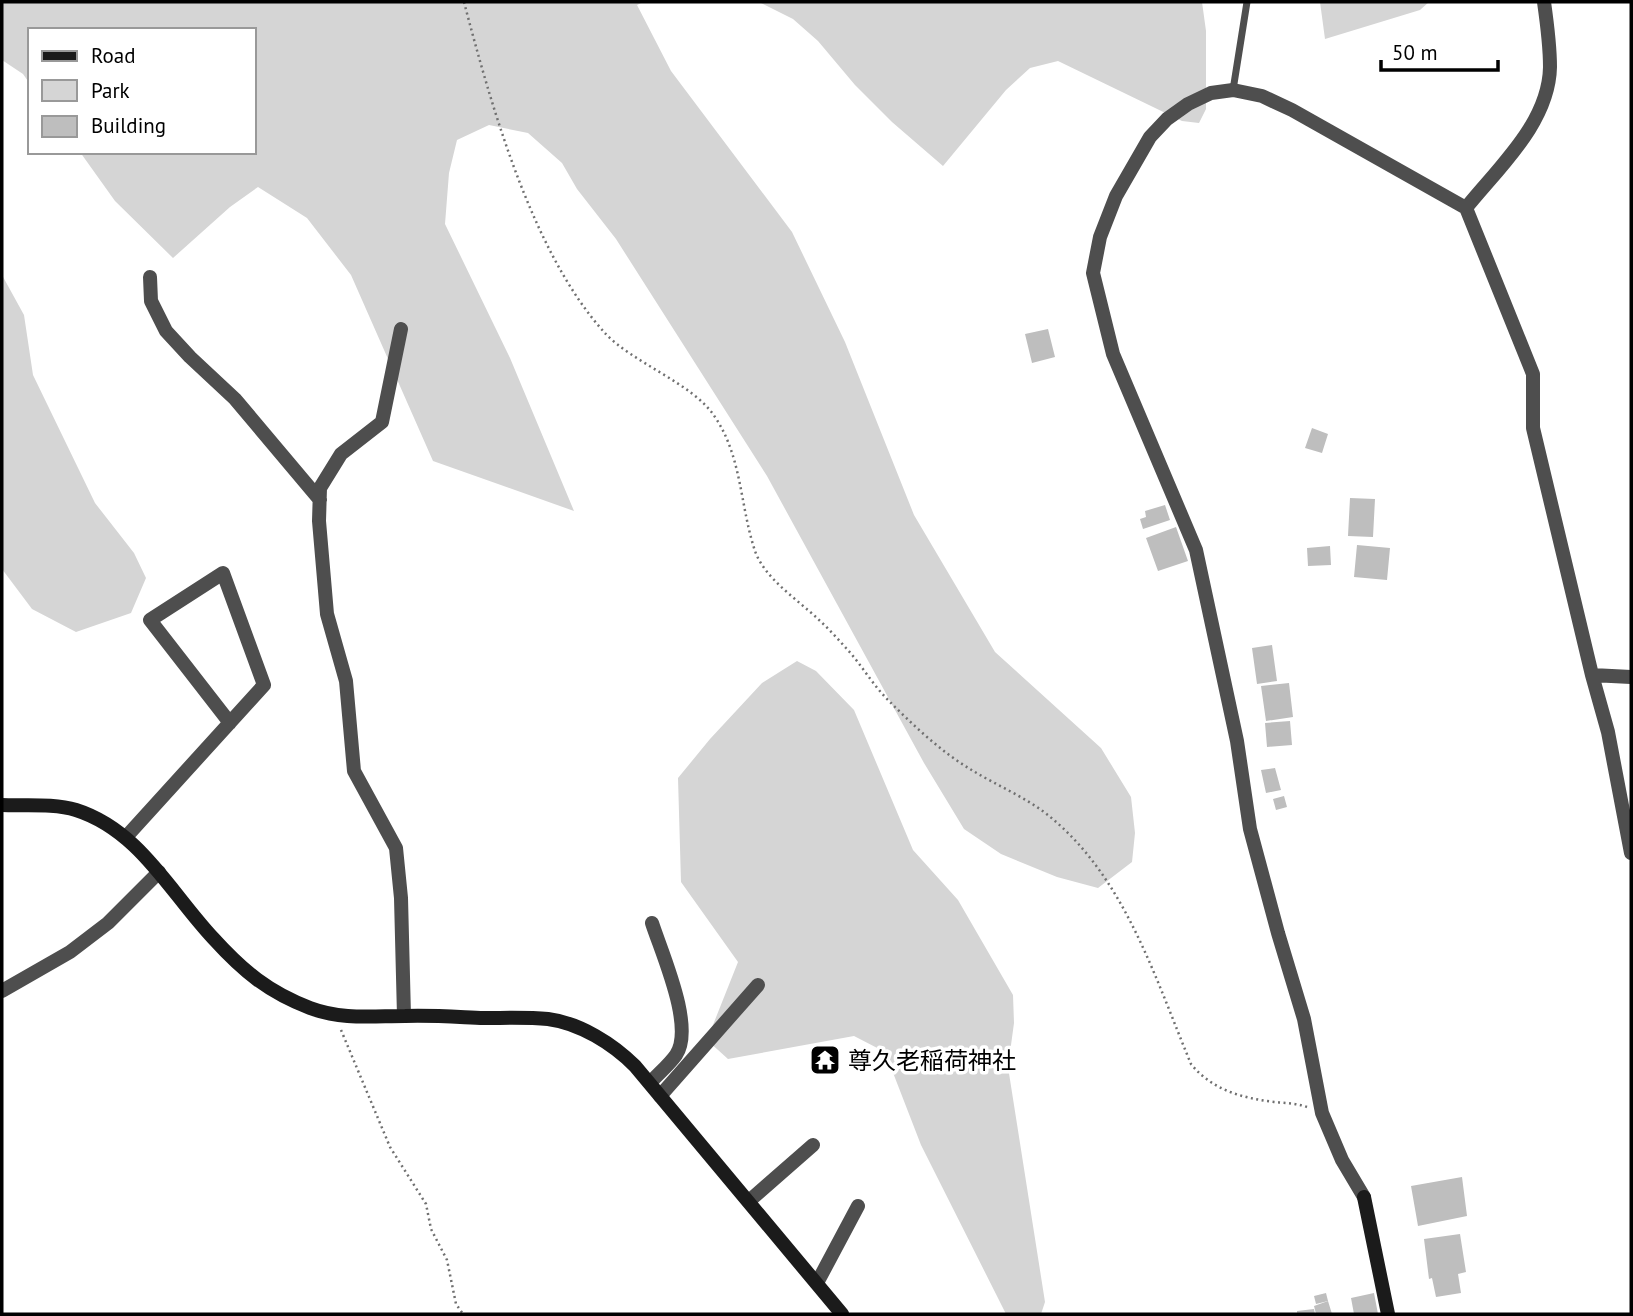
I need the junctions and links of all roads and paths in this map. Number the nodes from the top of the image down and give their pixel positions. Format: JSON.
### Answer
{"nodes":[{"id":1,"x":464,"y":2,"type":"edge"},
{"id":2,"x":1247,"y":2,"type":"edge"},
{"id":3,"x":1544,"y":2,"type":"edge"},
{"id":4,"x":1233,"y":90,"type":"junction"},
{"id":5,"x":1466,"y":208,"type":"junction"},
{"id":6,"x":150,"y":277,"type":"dead end"},
{"id":7,"x":401,"y":329,"type":"dead end"},
{"id":8,"x":320,"y":500,"type":"junction"},
{"id":9,"x":1592,"y":675,"type":"junction"},
{"id":10,"x":1631,"y":677,"type":"edge"},
{"id":11,"x":230,"y":723,"type":"junction"},
{"id":12,"x":2,"y":805,"type":"edge"},
{"id":13,"x":126,"y":837,"type":"junction"},
{"id":14,"x":1631,"y":853,"type":"edge"},
{"id":15,"x":159,"y":872,"type":"junction"},
{"id":16,"x":652,"y":923,"type":"dead end"},
{"id":17,"x":758,"y":985,"type":"dead end"},
{"id":18,"x":2,"y":991,"type":"edge"},
{"id":19,"x":335,"y":1016,"type":"junction"},
{"id":20,"x":404,"y":1016,"type":"junction"},
{"id":21,"x":650,"y":1083,"type":"junction"},
{"id":22,"x":660,"y":1096,"type":"junction"},
{"id":23,"x":1322,"y":1113,"type":"junction"},
{"id":24,"x":813,"y":1145,"type":"dead end"},
{"id":25,"x":748,"y":1201,"type":"junction"},
{"id":26,"x":858,"y":1206,"type":"dead end"},
{"id":27,"x":817,"y":1283,"type":"junction"},
{"id":28,"x":463,"y":1314,"type":"edge"},
{"id":29,"x":842,"y":1314,"type":"edge"},
{"id":30,"x":1388,"y":1314,"type":"edge"}],
"edges":[{"from":1,"to":23,"type":"path"},
{"from":2,"to":4,"type":"lane"},
{"from":3,"to":5,"type":"street"},
{"from":4,"to":5,"type":"street"},
{"from":4,"to":23,"type":"street"},
{"from":5,"to":9,"type":"street"},
{"from":6,"to":8,"type":"street"},
{"from":7,"to":8,"type":"street"},
{"from":8,"to":20,"type":"street"},
{"from":9,"to":10,"type":"street"},
{"from":9,"to":14,"type":"street"},
{"from":11,"to":11,"type":"street"},
{"from":11,"to":13,"type":"street"},
{"from":12,"to":13,"type":"street"},
{"from":13,"to":15,"type":"street"},
{"from":15,"to":18,"type":"street"},
{"from":15,"to":19,"type":"street"},
{"from":16,"to":21,"type":"street"},
{"from":17,"to":22,"type":"street"},
{"from":19,"to":20,"type":"street"},
{"from":19,"to":28,"type":"path"},
{"from":20,"to":21,"type":"street"},
{"from":21,"to":22,"type":"street"},
{"from":22,"to":25,"type":"street"},
{"from":23,"to":30,"type":"street"},
{"from":24,"to":25,"type":"street"},
{"from":25,"to":27,"type":"street"},
{"from":26,"to":27,"type":"street"},
{"from":27,"to":29,"type":"street"}]}
